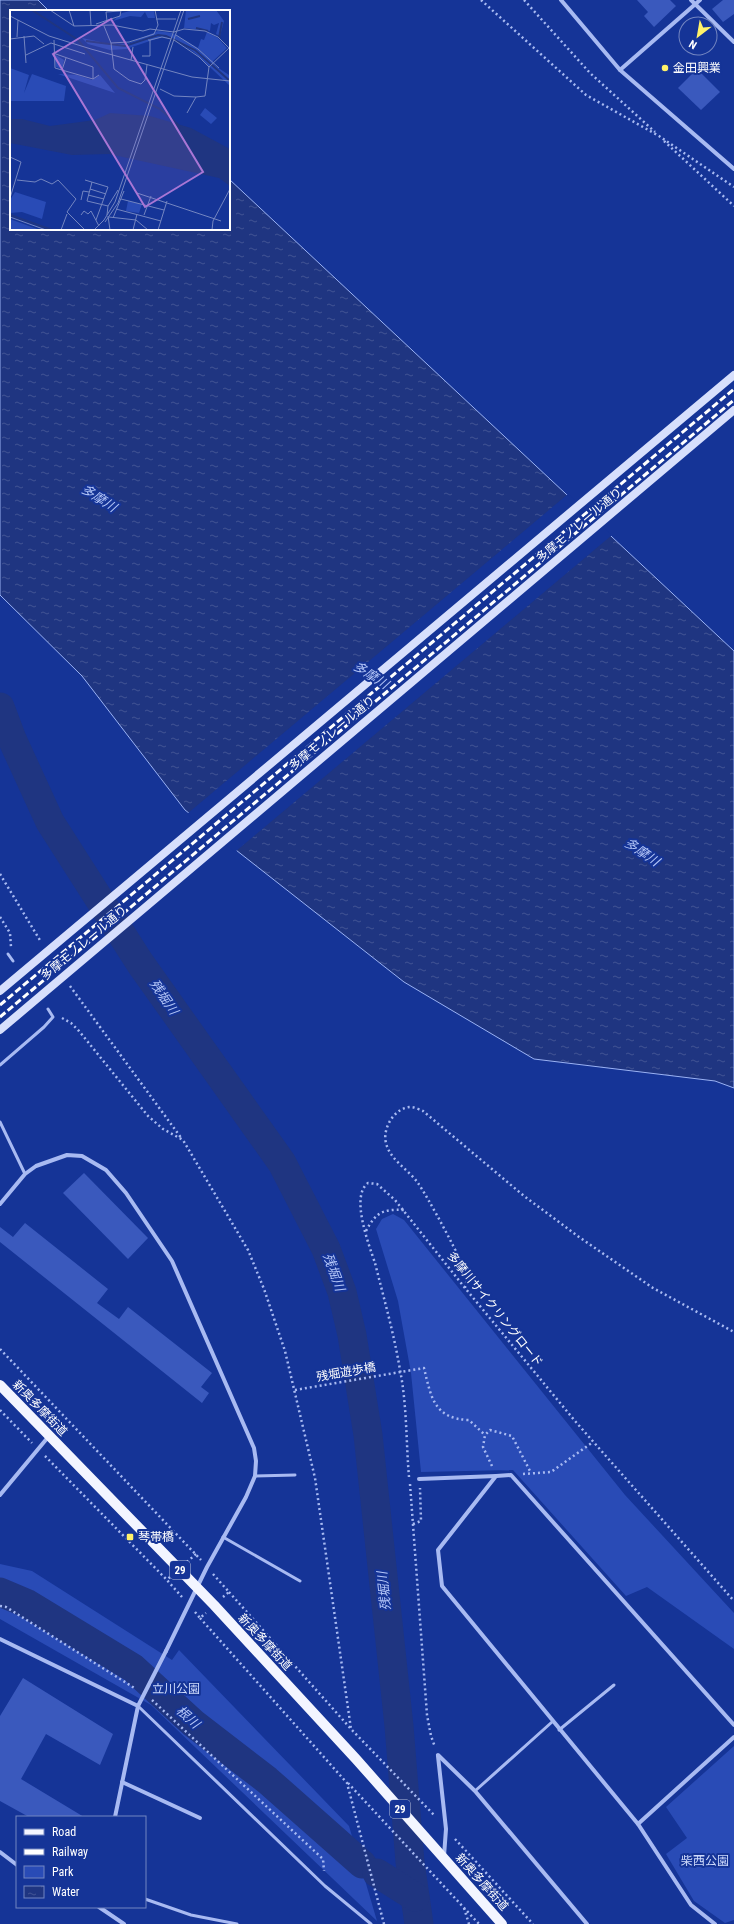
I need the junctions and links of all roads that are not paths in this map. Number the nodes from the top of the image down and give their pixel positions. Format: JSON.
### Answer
{"nodes":[{"id":1,"x":561,"y":0,"type":"edge"},
{"id":2,"x":691,"y":0,"type":"edge"},
{"id":3,"x":700,"y":0,"type":"edge"},
{"id":4,"x":695,"y":4,"type":"junction"},
{"id":5,"x":734,"y":42,"type":"edge"},
{"id":6,"x":620,"y":70,"type":"junction"},
{"id":7,"x":734,"y":169,"type":"edge"},
{"id":8,"x":734,"y":375,"type":"edge"},
{"id":9,"x":734,"y":410,"type":"edge"},
{"id":10,"x":8,"y":954,"type":"road end"},
{"id":11,"x":13,"y":961,"type":"dead end"},
{"id":12,"x":0,"y":991,"type":"edge"},
{"id":13,"x":48,"y":1009,"type":"dead end"},
{"id":14,"x":0,"y":1030,"type":"edge"},
{"id":15,"x":0,"y":1065,"type":"edge"},
{"id":16,"x":0,"y":1122,"type":"edge"},
{"id":17,"x":25,"y":1174,"type":"junction"},
{"id":18,"x":0,"y":1204,"type":"edge"},
{"id":19,"x":0,"y":1386,"type":"edge"},
{"id":20,"x":49,"y":1436,"type":"junction"},
{"id":21,"x":295,"y":1475,"type":"dead end"},
{"id":22,"x":255,"y":1476,"type":"junction"},
{"id":23,"x":496,"y":1476,"type":"junction"},
{"id":24,"x":419,"y":1479,"type":"road end"},
{"id":25,"x":0,"y":1495,"type":"edge"},
{"id":26,"x":223,"y":1537,"type":"junction"},
{"id":27,"x":300,"y":1581,"type":"dead end"},
{"id":28,"x":197,"y":1588,"type":"junction"},
{"id":29,"x":0,"y":1639,"type":"edge"},
{"id":30,"x":614,"y":1685,"type":"dead end"},
{"id":31,"x":138,"y":1706,"type":"junction"},
{"id":32,"x":552,"y":1722,"type":"junction"},
{"id":33,"x":734,"y":1725,"type":"edge"},
{"id":34,"x":559,"y":1730,"type":"junction"},
{"id":35,"x":734,"y":1737,"type":"edge"},
{"id":36,"x":122,"y":1782,"type":"junction"},
{"id":37,"x":475,"y":1791,"type":"junction"},
{"id":38,"x":115,"y":1816,"type":"edge"},
{"id":39,"x":200,"y":1818,"type":"dead end"},
{"id":40,"x":638,"y":1824,"type":"junction"},
{"id":41,"x":0,"y":1852,"type":"edge"},
{"id":42,"x":444,"y":1859,"type":"junction"},
{"id":43,"x":16,"y":1864,"type":"edge"},
{"id":44,"x":146,"y":1899,"type":"edge"},
{"id":45,"x":100,"y":1908,"type":"edge"},
{"id":46,"x":124,"y":1924,"type":"edge"},
{"id":47,"x":237,"y":1924,"type":"edge"},
{"id":48,"x":371,"y":1924,"type":"edge"},
{"id":49,"x":502,"y":1924,"type":"edge"},
{"id":50,"x":587,"y":1924,"type":"edge"},
{"id":51,"x":715,"y":1924,"type":"edge"}],
"edges":[{"from":1,"to":6,"type":"street"},
{"from":2,"to":4,"type":"street"},
{"from":3,"to":4,"type":"street"},
{"from":4,"to":5,"type":"street"},
{"from":4,"to":6,"type":"street"},
{"from":6,"to":7,"type":"street"},
{"from":8,"to":12,"type":"main road","name":"多摩モノレール通り"},
{"from":9,"to":14,"type":"main road","name":"多摩モノレール通り"},
{"from":10,"to":11,"type":"lane"},
{"from":13,"to":15,"type":"lane"},
{"from":16,"to":17,"type":"lane"},
{"from":17,"to":18,"type":"street"},
{"from":17,"to":22,"type":"street"},
{"from":19,"to":20,"type":"main road","name":"新奥多摩街道","number":"29"},
{"from":20,"to":25,"type":"street"},
{"from":20,"to":28,"type":"main road","name":"新奥多摩街道","number":"29"},
{"from":21,"to":22,"type":"lane"},
{"from":22,"to":26,"type":"street"},
{"from":23,"to":24,"type":"street"},
{"from":23,"to":32,"type":"street"},
{"from":23,"to":33,"type":"street"},
{"from":26,"to":27,"type":"lane"},
{"from":26,"to":28,"type":"street"},
{"from":28,"to":31,"type":"street","bridge":true},
{"from":28,"to":42,"type":"main road","name":"新奥多摩街道","number":"29"},
{"from":29,"to":31,"type":"street"},
{"from":30,"to":34,"type":"lane"},
{"from":31,"to":36,"type":"street"},
{"from":31,"to":48,"type":"lane"},
{"from":32,"to":34,"type":"street"},
{"from":32,"to":37,"type":"lane"},
{"from":34,"to":40,"type":"street"},
{"from":35,"to":40,"type":"street"},
{"from":36,"to":38,"type":"street"},
{"from":36,"to":39,"type":"street"},
{"from":37,"to":42,"type":"street"},
{"from":37,"to":50,"type":"street"},
{"from":40,"to":51,"type":"street"},
{"from":41,"to":43,"type":"street"},
{"from":42,"to":49,"type":"main road","name":"新奥多摩街道","number":"29"},
{"from":44,"to":47,"type":"lane"},
{"from":45,"to":46,"type":"street"}]}
